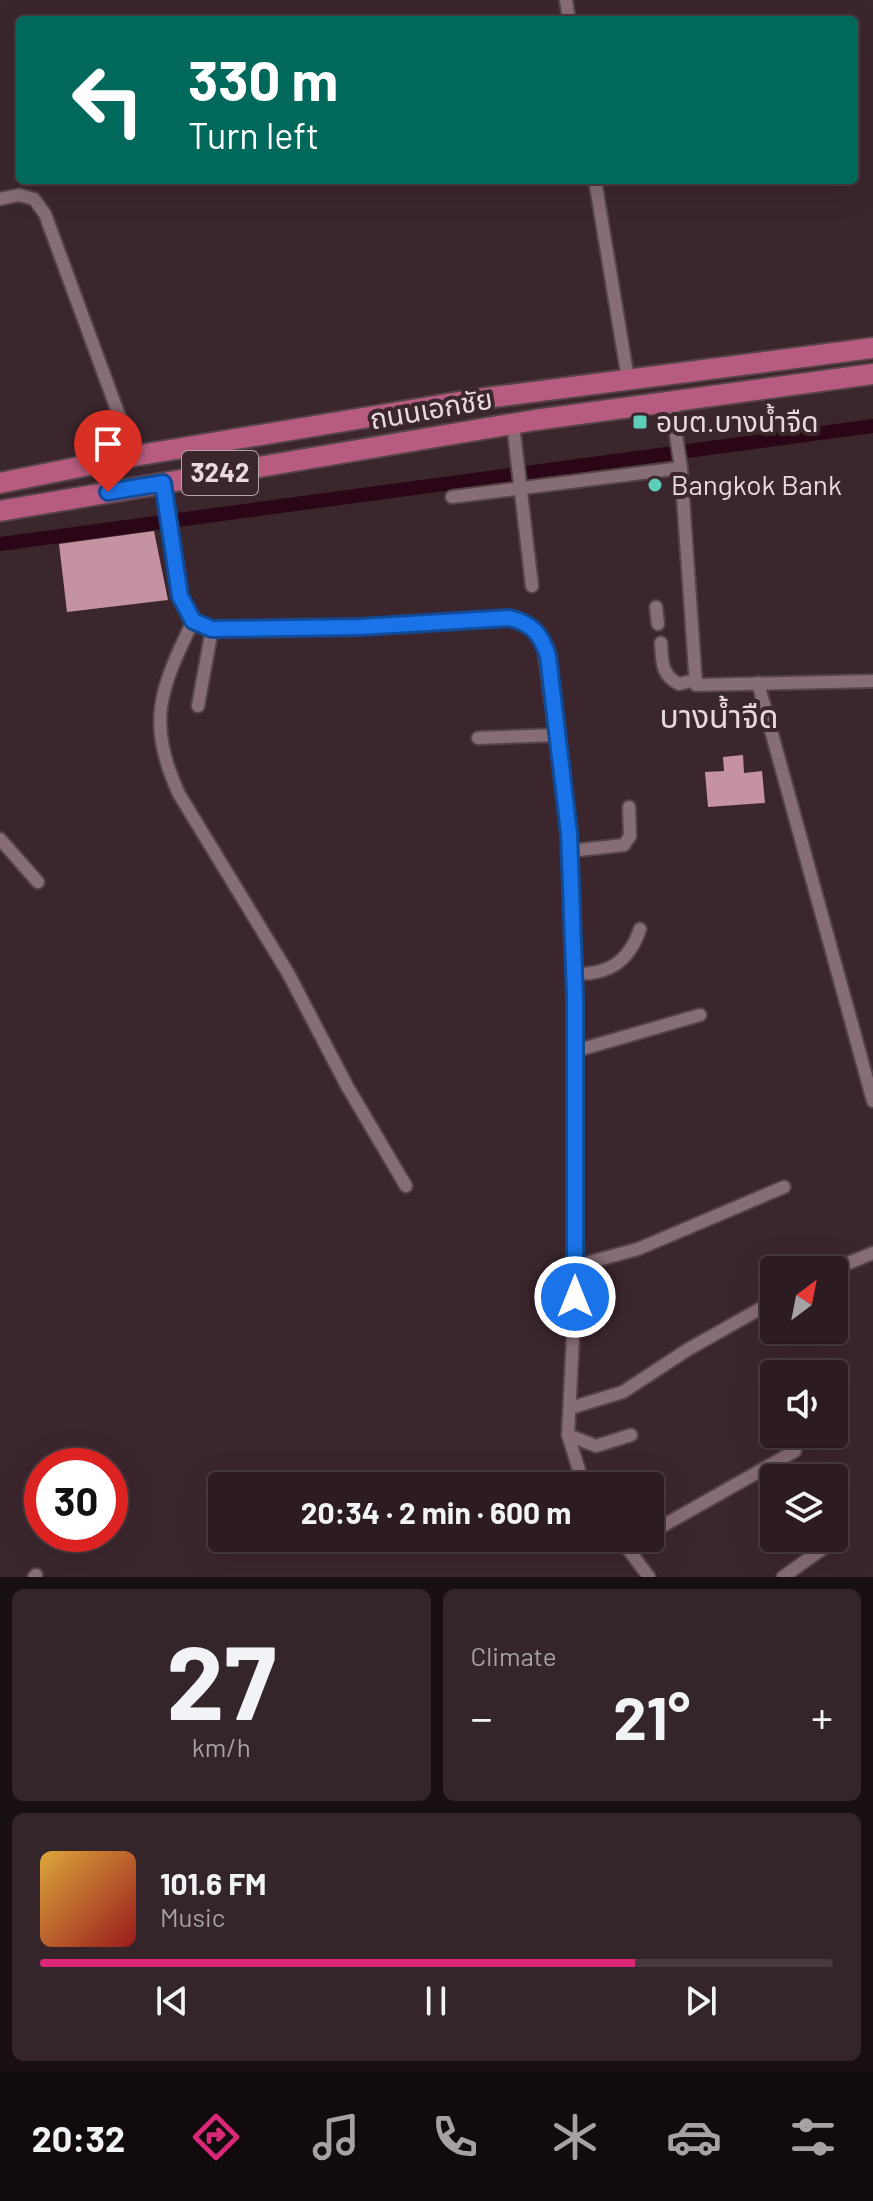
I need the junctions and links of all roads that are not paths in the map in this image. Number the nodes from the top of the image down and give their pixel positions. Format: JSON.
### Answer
{"nodes":[{"id":1,"x":596,"y":184,"type":"edge"},
{"id":2,"x":0,"y":199,"type":"edge"},
{"id":3,"x":873,"y":348,"type":"edge"},
{"id":4,"x":873,"y":374,"type":"edge"},
{"id":5,"x":628,"y":379,"type":"junction"},
{"id":6,"x":671,"y":402,"type":"junction"},
{"id":7,"x":436,"y":406,"type":"junction"},
{"id":8,"x":513,"y":424,"type":"junction"},
{"id":9,"x":440,"y":436,"type":"junction"},
{"id":10,"x":134,"y":456,"type":"junction"},
{"id":11,"x":680,"y":464,"type":"junction"},
{"id":12,"x":0,"y":483,"type":"edge"},
{"id":13,"x":522,"y":484,"type":"junction"},
{"id":14,"x":164,"y":489,"type":"junction"},
{"id":15,"x":452,"y":497,"type":"dead end"},
{"id":16,"x":0,"y":511,"type":"edge"},
{"id":17,"x":532,"y":586,"type":"dead end"},
{"id":18,"x":656,"y":607,"type":"dead end"},
{"id":19,"x":193,"y":621,"type":"junction"},
{"id":20,"x":658,"y":624,"type":"dead end"},
{"id":21,"x":212,"y":629,"type":"junction"},
{"id":22,"x":661,"y":643,"type":"dead end"},
{"id":23,"x":695,"y":680,"type":"junction"},
{"id":24,"x":873,"y":681,"type":"edge"},
{"id":25,"x":758,"y":683,"type":"junction"},
{"id":26,"x":198,"y":706,"type":"dead end"},
{"id":27,"x":557,"y":735,"type":"junction"},
{"id":28,"x":478,"y":738,"type":"dead end"},
{"id":29,"x":629,"y":807,"type":"dead end"},
{"id":30,"x":0,"y":839,"type":"edge"},
{"id":31,"x":570,"y":851,"type":"junction"},
{"id":32,"x":38,"y":882,"type":"dead end"},
{"id":33,"x":640,"y":929,"type":"dead end"},
{"id":34,"x":574,"y":974,"type":"junction"},
{"id":35,"x":700,"y":1015,"type":"dead end"},
{"id":36,"x":575,"y":1051,"type":"junction"},
{"id":37,"x":873,"y":1101,"type":"edge"},
{"id":38,"x":406,"y":1186,"type":"dead end"},
{"id":39,"x":784,"y":1187,"type":"dead end"},
{"id":40,"x":873,"y":1253,"type":"edge"},
{"id":41,"x":848,"y":1263,"type":"edge"},
{"id":42,"x":575,"y":1266,"type":"junction"},
{"id":43,"x":760,"y":1309,"type":"edge"},
{"id":44,"x":570,"y":1408,"type":"junction"},
{"id":45,"x":568,"y":1435,"type":"junction"},
{"id":46,"x":631,"y":1435,"type":"dead end"},
{"id":47,"x":795,"y":1451,"type":"dead end"},
{"id":48,"x":580,"y":1472,"type":"edge"},
{"id":49,"x":664,"y":1525,"type":"edge"},
{"id":50,"x":630,"y":1552,"type":"edge"},
{"id":51,"x":818,"y":1552,"type":"edge"},
{"id":52,"x":649,"y":1577,"type":"edge"},
{"id":53,"x":783,"y":1577,"type":"edge"}],
"edges":[{"from":1,"to":5,"type":"street"},
{"from":2,"to":10,"type":"street"},
{"from":3,"to":5,"type":"main road","name":"ถนนเอกชัย","number":"3242"},
{"from":4,"to":6,"type":"main road","name":"ถนนเอกชัย","number":"3242"},
{"from":5,"to":7,"type":"main road","name":"ถนนเอกชัย","number":"3242"},
{"from":6,"to":8,"type":"main road","name":"ถนนเอกชัย","number":"3242"},
{"from":6,"to":11,"type":"street"},
{"from":7,"to":9,"type":"main road"},
{"from":7,"to":10,"type":"main road","name":"ถนนเอกชัย","number":"3242"},
{"from":8,"to":9,"type":"main road","name":"ถนนเอกชัย","number":"3242"},
{"from":8,"to":13,"type":"street"},
{"from":9,"to":14,"type":"main road","name":"ถนนเอกชัย","number":"3242"},
{"from":10,"to":12,"type":"main road","name":"ถนนเอกชัย","number":"3242"},
{"from":11,"to":13,"type":"street"},
{"from":11,"to":23,"type":"street"},
{"from":13,"to":15,"type":"street"},
{"from":13,"to":17,"type":"street"},
{"from":14,"to":16,"type":"main road","name":"ถนนเอกชัย","number":"3242"},
{"from":14,"to":19,"type":"street"},
{"from":18,"to":20,"type":"street"},
{"from":19,"to":21,"type":"street"},
{"from":19,"to":38,"type":"street"},
{"from":21,"to":26,"type":"street"},
{"from":21,"to":27,"type":"street"},
{"from":22,"to":23,"type":"street"},
{"from":23,"to":25,"type":"street"},
{"from":24,"to":25,"type":"street"},
{"from":25,"to":37,"type":"street"},
{"from":27,"to":28,"type":"street"},
{"from":27,"to":31,"type":"street"},
{"from":29,"to":31,"type":"street"},
{"from":30,"to":32,"type":"street"},
{"from":31,"to":34,"type":"street"},
{"from":33,"to":34,"type":"street"},
{"from":34,"to":36,"type":"street"},
{"from":35,"to":36,"type":"street"},
{"from":36,"to":42,"type":"street"},
{"from":39,"to":42,"type":"street"},
{"from":40,"to":41,"type":"street"},
{"from":42,"to":44,"type":"street"},
{"from":43,"to":44,"type":"street"},
{"from":44,"to":45,"type":"street"},
{"from":45,"to":46,"type":"street"},
{"from":45,"to":48,"type":"street"},
{"from":47,"to":49,"type":"street"},
{"from":50,"to":52,"type":"street"},
{"from":51,"to":53,"type":"street"}]}
